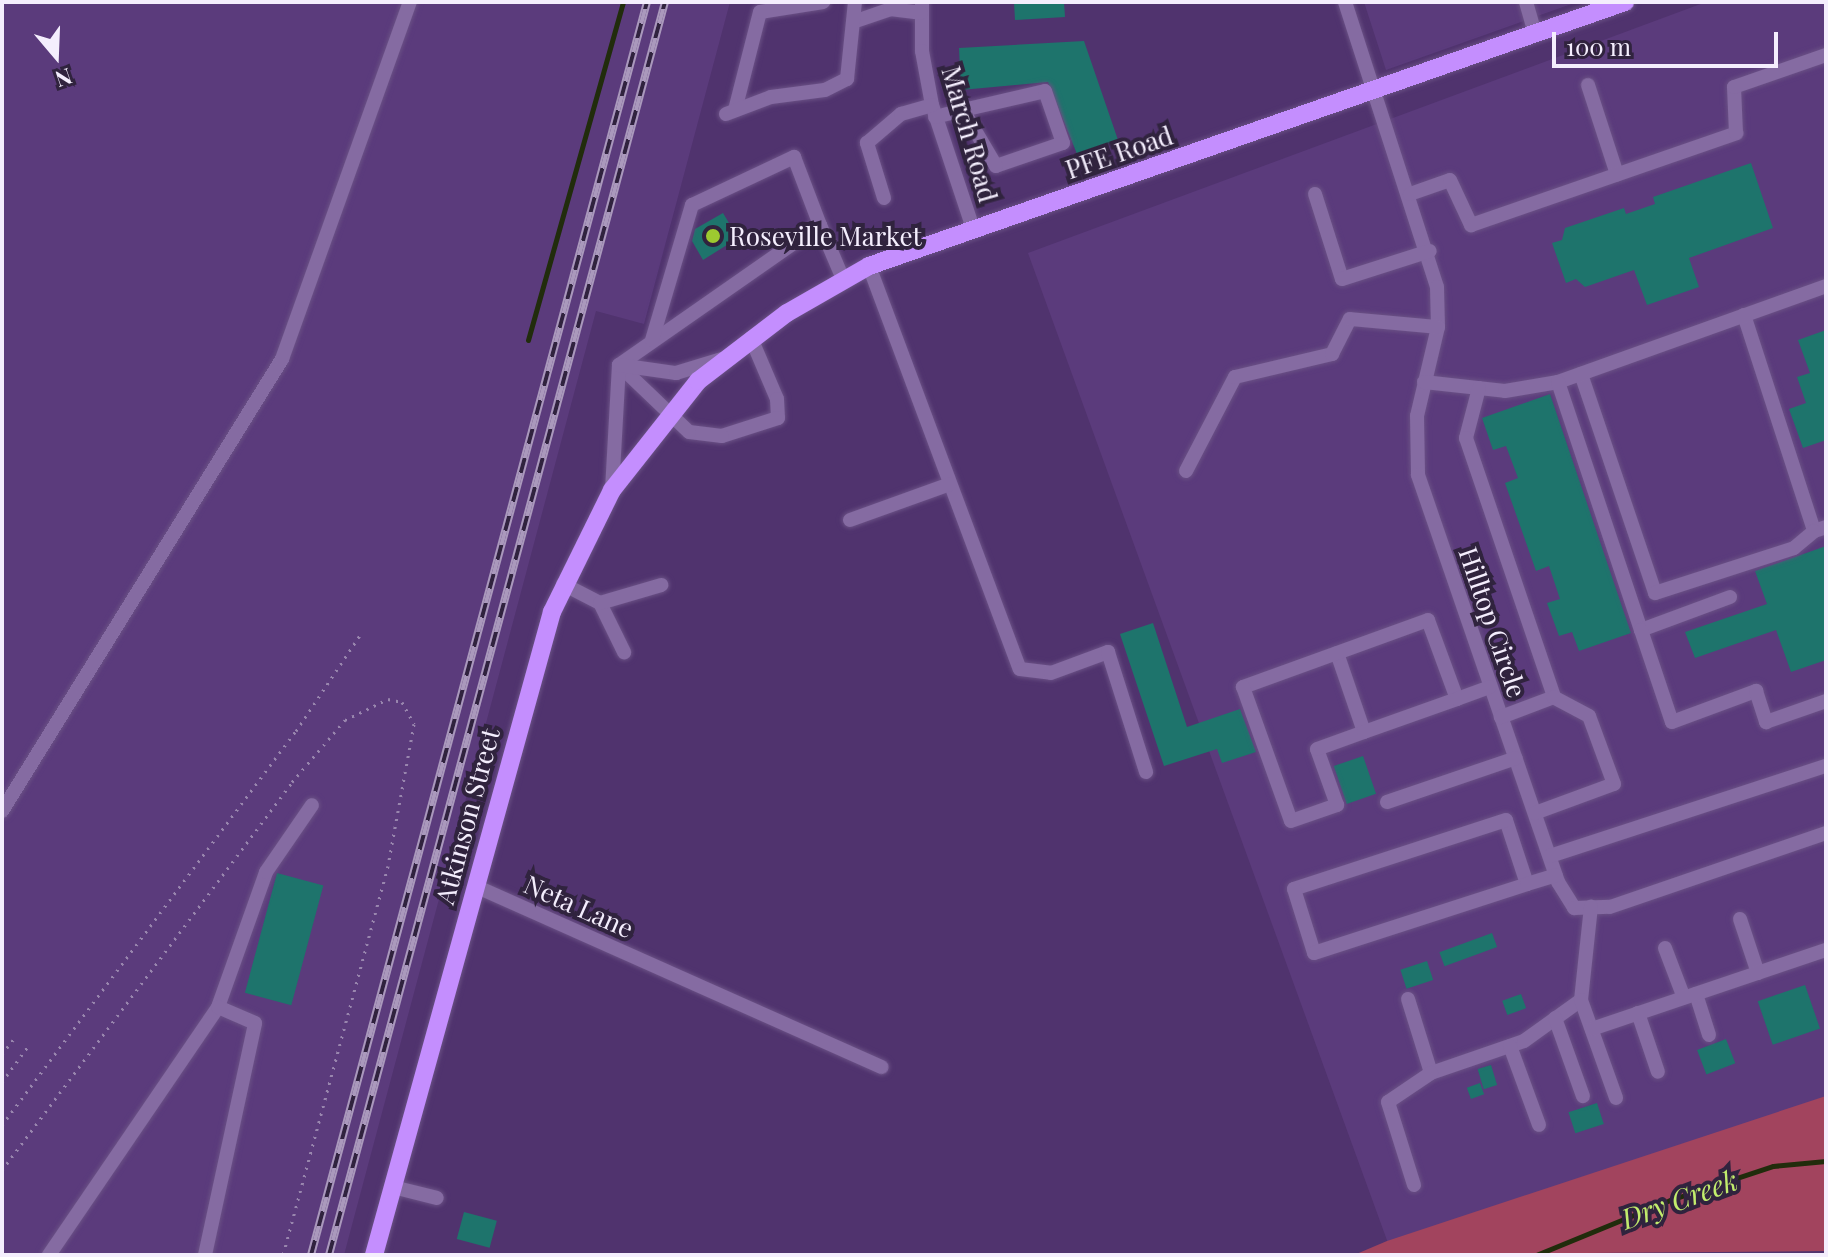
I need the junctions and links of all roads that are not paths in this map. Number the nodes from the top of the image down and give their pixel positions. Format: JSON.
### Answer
{"nodes":[{"id":1,"x":410,"y":2,"type":"edge"},
{"id":2,"x":823,"y":2,"type":"edge"},
{"id":3,"x":855,"y":2,"type":"edge"},
{"id":4,"x":1345,"y":2,"type":"edge"},
{"id":5,"x":1526,"y":2,"type":"edge"},
{"id":6,"x":1625,"y":2,"type":"edge"},
{"id":7,"x":921,"y":8,"type":"edge"},
{"id":8,"x":853,"y":22,"type":"junction"},
{"id":9,"x":1535,"y":33,"type":"junction"},
{"id":10,"x":1826,"y":55,"type":"edge"},
{"id":11,"x":1588,"y":85,"type":"dead end"},
{"id":12,"x":1374,"y":89,"type":"junction"},
{"id":13,"x":963,"y":110,"type":"junction"},
{"id":14,"x":933,"y":111,"type":"junction"},
{"id":15,"x":1617,"y":174,"type":"junction"},
{"id":16,"x":1315,"y":194,"type":"dead end"},
{"id":17,"x":1410,"y":194,"type":"junction"},
{"id":18,"x":884,"y":198,"type":"dead end"},
{"id":19,"x":820,"y":225,"type":"junction"},
{"id":20,"x":974,"y":231,"type":"junction"},
{"id":21,"x":1430,"y":251,"type":"junction"},
{"id":22,"x":869,"y":266,"type":"junction"},
{"id":23,"x":843,"y":279,"type":"junction"},
{"id":24,"x":1826,"y":286,"type":"edge"},
{"id":25,"x":1744,"y":315,"type":"junction"},
{"id":26,"x":1438,"y":327,"type":"junction"},
{"id":27,"x":751,"y":338,"type":"junction"},
{"id":28,"x":652,"y":340,"type":"junction"},
{"id":29,"x":727,"y":357,"type":"junction"},
{"id":30,"x":619,"y":365,"type":"junction"},
{"id":31,"x":1581,"y":374,"type":"junction"},
{"id":32,"x":1424,"y":382,"type":"junction"},
{"id":33,"x":1558,"y":382,"type":"junction"},
{"id":34,"x":1479,"y":388,"type":"junction"},
{"id":35,"x":668,"y":414,"type":"junction"},
{"id":36,"x":1186,"y":471,"type":"dead end"},
{"id":37,"x":950,"y":484,"type":"junction"},
{"id":38,"x":612,"y":490,"type":"junction"},
{"id":39,"x":850,"y":520,"type":"dead end"},
{"id":40,"x":1820,"y":529,"type":"edge"},
{"id":41,"x":563,"y":584,"type":"junction"},
{"id":42,"x":661,"y":585,"type":"dead end"},
{"id":43,"x":1730,"y":597,"type":"dead end"},
{"id":44,"x":600,"y":603,"type":"junction"},
{"id":45,"x":1641,"y":630,"type":"junction"},
{"id":46,"x":624,"y":652,"type":"dead end"},
{"id":47,"x":1337,"y":653,"type":"junction"},
{"id":48,"x":1490,"y":687,"type":"junction"},
{"id":49,"x":1554,"y":697,"type":"junction"},
{"id":50,"x":1457,"y":699,"type":"junction"},
{"id":51,"x":1826,"y":701,"type":"edge"},
{"id":52,"x":1501,"y":717,"type":"junction"},
{"id":53,"x":1364,"y":732,"type":"junction"},
{"id":54,"x":1516,"y":758,"type":"junction"},
{"id":55,"x":1826,"y":766,"type":"edge"},
{"id":56,"x":1146,"y":772,"type":"dead end"},
{"id":57,"x":1387,"y":802,"type":"dead end"},
{"id":58,"x":312,"y":805,"type":"dead end"},
{"id":59,"x":2,"y":811,"type":"edge"},
{"id":60,"x":1535,"y":813,"type":"junction"},
{"id":61,"x":1826,"y":833,"type":"edge"},
{"id":62,"x":1550,"y":856,"type":"junction"},
{"id":63,"x":1556,"y":875,"type":"junction"},
{"id":64,"x":1527,"y":884,"type":"junction"},
{"id":65,"x":475,"y":886,"type":"junction"},
{"id":66,"x":1591,"y":907,"type":"junction"},
{"id":67,"x":1740,"y":919,"type":"dead end"},
{"id":68,"x":1665,"y":948,"type":"dead end"},
{"id":69,"x":1826,"y":950,"type":"edge"},
{"id":70,"x":1758,"y":973,"type":"junction"},
{"id":71,"x":1690,"y":996,"type":"junction"},
{"id":72,"x":1408,"y":999,"type":"dead end"},
{"id":73,"x":1581,"y":1000,"type":"junction"},
{"id":74,"x":218,"y":1007,"type":"junction"},
{"id":75,"x":1638,"y":1013,"type":"junction"},
{"id":76,"x":1555,"y":1018,"type":"junction"},
{"id":77,"x":1592,"y":1029,"type":"junction"},
{"id":78,"x":1709,"y":1035,"type":"dead end"},
{"id":79,"x":1510,"y":1046,"type":"junction"},
{"id":80,"x":882,"y":1067,"type":"dead end"},
{"id":81,"x":1658,"y":1072,"type":"dead end"},
{"id":82,"x":1431,"y":1073,"type":"junction"},
{"id":83,"x":1583,"y":1096,"type":"dead end"},
{"id":84,"x":1616,"y":1098,"type":"dead end"},
{"id":85,"x":1539,"y":1125,"type":"dead end"},
{"id":86,"x":1414,"y":1185,"type":"dead end"},
{"id":87,"x":393,"y":1187,"type":"junction"},
{"id":88,"x":437,"y":1198,"type":"dead end"},
{"id":89,"x":49,"y":1255,"type":"edge"},
{"id":90,"x":205,"y":1255,"type":"edge"},
{"id":91,"x":374,"y":1255,"type":"edge"}],
"edges":[{"from":1,"to":59,"type":"street"},
{"from":2,"to":8,"type":"street"},
{"from":3,"to":8,"type":"street"},
{"from":4,"to":12,"type":"street","name":"Hilltop Circle"},
{"from":5,"to":9,"type":"street"},
{"from":6,"to":9,"type":"main road","name":"PFE Road"},
{"from":7,"to":8,"type":"street"},
{"from":7,"to":14,"type":"street","name":"March Road"},
{"from":9,"to":12,"type":"main road","name":"PFE Road"},
{"from":10,"to":15,"type":"street"},
{"from":11,"to":15,"type":"street"},
{"from":12,"to":17,"type":"street","name":"Hilltop Circle"},
{"from":12,"to":20,"type":"main road","name":"PFE Road"},
{"from":13,"to":13,"type":"street"},
{"from":13,"to":14,"type":"street"},
{"from":14,"to":18,"type":"street"},
{"from":14,"to":20,"type":"street","name":"March Road"},
{"from":15,"to":17,"type":"street"},
{"from":16,"to":21,"type":"street"},
{"from":17,"to":21,"type":"street","name":"Hilltop Circle"},
{"from":19,"to":23,"type":"street"},
{"from":19,"to":28,"type":"street"},
{"from":19,"to":28,"type":"street"},
{"from":20,"to":22,"type":"main road","name":"PFE Road"},
{"from":21,"to":26,"type":"street","name":"Hilltop Circle"},
{"from":22,"to":23,"type":"main road","name":"PFE Road"},
{"from":22,"to":37,"type":"street"},
{"from":23,"to":27,"type":"main road","name":"PFE Road"},
{"from":24,"to":25,"type":"street"},
{"from":25,"to":31,"type":"street"},
{"from":25,"to":40,"type":"street"},
{"from":26,"to":32,"type":"street","name":"Hilltop Circle"},
{"from":26,"to":36,"type":"street"},
{"from":27,"to":29,"type":"main road","name":"PFE Road"},
{"from":27,"to":35,"type":"street"},
{"from":28,"to":30,"type":"street"},
{"from":29,"to":30,"type":"street"},
{"from":29,"to":35,"type":"main road","name":"PFE Road"},
{"from":30,"to":35,"type":"street"},
{"from":30,"to":38,"type":"street"},
{"from":31,"to":33,"type":"street"},
{"from":31,"to":40,"type":"street"},
{"from":32,"to":34,"type":"street"},
{"from":32,"to":48,"type":"street","name":"Hilltop Circle"},
{"from":33,"to":34,"type":"street"},
{"from":33,"to":45,"type":"street"},
{"from":34,"to":49,"type":"street"},
{"from":35,"to":38,"type":"main road","name":"Atkinson Street"},
{"from":37,"to":39,"type":"street"},
{"from":37,"to":56,"type":"street"},
{"from":38,"to":41,"type":"main road","name":"Atkinson Street"},
{"from":41,"to":44,"type":"street"},
{"from":41,"to":65,"type":"main road","name":"Atkinson Street"},
{"from":42,"to":44,"type":"street"},
{"from":43,"to":45,"type":"street"},
{"from":44,"to":46,"type":"street"},
{"from":45,"to":51,"type":"street"},
{"from":47,"to":50,"type":"street"},
{"from":47,"to":53,"type":"street"},
{"from":47,"to":53,"type":"street"},
{"from":48,"to":50,"type":"street"},
{"from":48,"to":52,"type":"street","name":"Hilltop Circle"},
{"from":49,"to":52,"type":"street"},
{"from":49,"to":60,"type":"street"},
{"from":50,"to":53,"type":"street"},
{"from":52,"to":54,"type":"street","name":"Hilltop Circle"},
{"from":54,"to":57,"type":"street"},
{"from":54,"to":60,"type":"street","name":"Hilltop Circle"},
{"from":55,"to":62,"type":"street"},
{"from":58,"to":74,"type":"street"},
{"from":60,"to":62,"type":"street","name":"Hilltop Circle"},
{"from":61,"to":66,"type":"street"},
{"from":62,"to":63,"type":"street","name":"Hilltop Circle"},
{"from":63,"to":64,"type":"street"},
{"from":63,"to":66,"type":"street","name":"Hilltop Circle"},
{"from":64,"to":64,"type":"street"},
{"from":65,"to":80,"type":"street","name":"Neta Lane"},
{"from":65,"to":87,"type":"main road","name":"Atkinson Street"},
{"from":66,"to":73,"type":"street"},
{"from":67,"to":70,"type":"street"},
{"from":68,"to":71,"type":"street"},
{"from":69,"to":70,"type":"street"},
{"from":70,"to":71,"type":"street"},
{"from":71,"to":75,"type":"street"},
{"from":71,"to":78,"type":"street"},
{"from":72,"to":82,"type":"street"},
{"from":73,"to":76,"type":"street"},
{"from":73,"to":77,"type":"street"},
{"from":74,"to":89,"type":"street"},
{"from":74,"to":90,"type":"street"},
{"from":75,"to":77,"type":"street"},
{"from":75,"to":81,"type":"street"},
{"from":76,"to":79,"type":"street"},
{"from":76,"to":83,"type":"street"},
{"from":77,"to":84,"type":"street"},
{"from":79,"to":82,"type":"street"},
{"from":79,"to":85,"type":"street"},
{"from":82,"to":86,"type":"street"},
{"from":87,"to":88,"type":"street"},
{"from":87,"to":91,"type":"main road","name":"Atkinson Street"}]}
